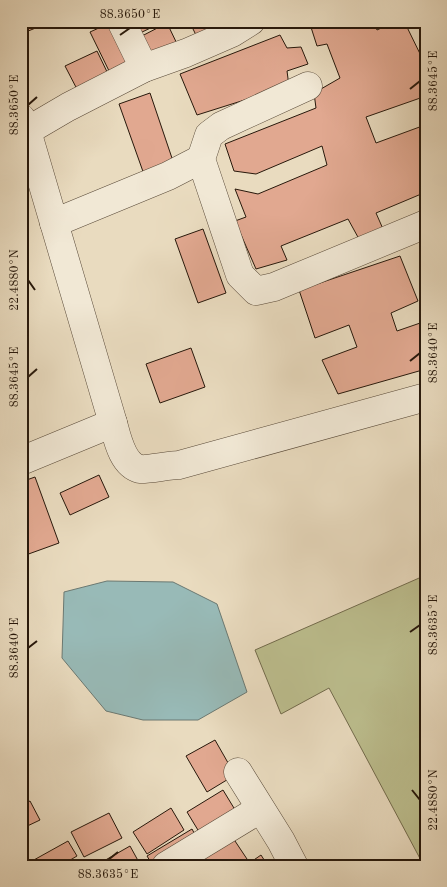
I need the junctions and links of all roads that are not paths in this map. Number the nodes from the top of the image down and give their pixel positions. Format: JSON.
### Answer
{"nodes":[{"id":1,"x":122,"y":21,"type":"edge"},
{"id":2,"x":236,"y":25,"type":"edge"},
{"id":3,"x":144,"y":68,"type":"junction"},
{"id":4,"x":308,"y":86,"type":"dead end"},
{"id":5,"x":23,"y":127,"type":"edge"},
{"id":6,"x":201,"y":159,"type":"junction"},
{"id":7,"x":54,"y":223,"type":"junction"},
{"id":8,"x":426,"y":224,"type":"edge"},
{"id":9,"x":426,"y":397,"type":"edge"},
{"id":10,"x":113,"y":423,"type":"junction"},
{"id":11,"x":21,"y":461,"type":"edge"},
{"id":12,"x":238,"y":772,"type":"dead end"},
{"id":13,"x":260,"y":809,"type":"junction"},
{"id":14,"x":166,"y":866,"type":"edge"},
{"id":15,"x":294,"y":866,"type":"edge"}],
"edges":[{"from":1,"to":3,"type":"street"},
{"from":2,"to":3,"type":"street"},
{"from":3,"to":5,"type":"street"},
{"from":4,"to":6,"type":"street"},
{"from":5,"to":7,"type":"street"},
{"from":6,"to":7,"type":"street"},
{"from":6,"to":8,"type":"street"},
{"from":7,"to":10,"type":"street"},
{"from":9,"to":10,"type":"street"},
{"from":10,"to":11,"type":"street"},
{"from":12,"to":13,"type":"street"},
{"from":13,"to":14,"type":"street"},
{"from":13,"to":15,"type":"street"}]}
